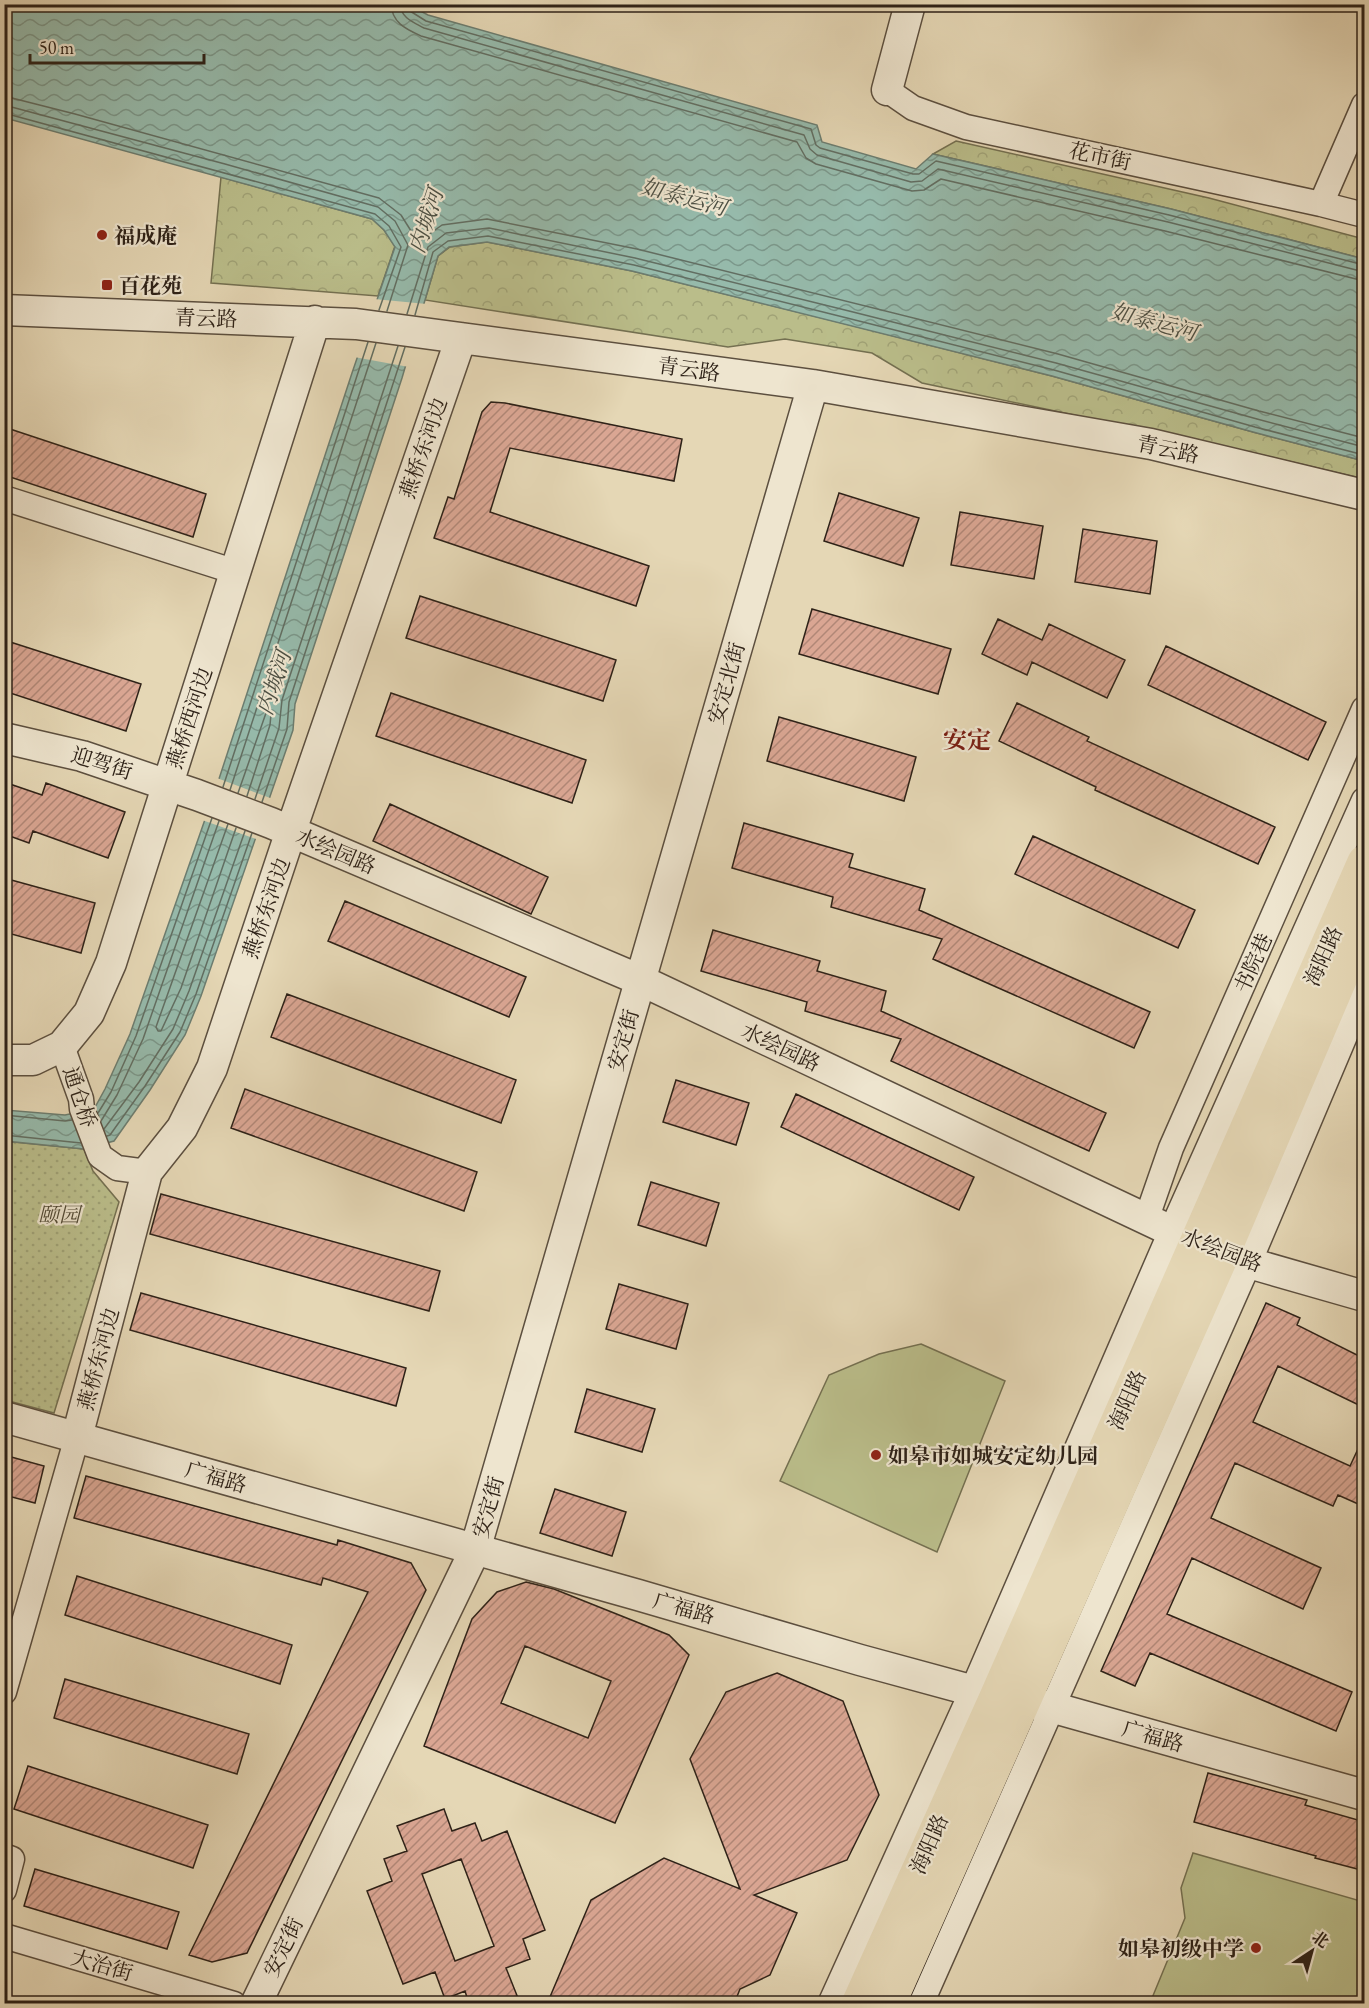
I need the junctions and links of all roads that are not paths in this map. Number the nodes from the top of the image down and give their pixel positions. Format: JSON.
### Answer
{"nodes":[{"id":1,"x":910,"y":4,"type":"edge"},
{"id":2,"x":887,"y":90,"type":"joint"},
{"id":3,"x":1365,"y":105,"type":"edge"},
{"id":4,"x":1321,"y":204,"type":"junction"},
{"id":5,"x":1365,"y":215,"type":"edge"},
{"id":6,"x":4,"y":310,"type":"edge"},
{"id":7,"x":315,"y":321,"type":"junction"},
{"id":8,"x":461,"y":338,"type":"junction"},
{"id":9,"x":813,"y":385,"type":"junction"},
{"id":10,"x":1365,"y":495,"type":"edge"},
{"id":11,"x":4,"y":498,"type":"edge"},
{"id":12,"x":236,"y":572,"type":"junction"},
{"id":13,"x":1365,"y":709,"type":"edge"},
{"id":14,"x":4,"y":738,"type":"edge"},
{"id":15,"x":168,"y":784,"type":"junction"},
{"id":16,"x":197,"y":795,"type":"joint"},
{"id":17,"x":1365,"y":800,"type":"edge"},
{"id":18,"x":281,"y":827,"type":"junction"},
{"id":19,"x":1365,"y":862,"type":"edge"},
{"id":20,"x":1365,"y":924,"type":"edge"},
{"id":21,"x":640,"y":981,"type":"junction"},
{"id":22,"x":1365,"y":991,"type":"edge"},
{"id":23,"x":62,"y":1046,"type":"junction"},
{"id":24,"x":4,"y":1060,"type":"edge"},
{"id":25,"x":147,"y":1172,"type":"junction"},
{"id":26,"x":1197,"y":1242,"type":"junction"},
{"id":27,"x":1365,"y":1296,"type":"edge"},
{"id":28,"x":4,"y":1417,"type":"edge"},
{"id":29,"x":77,"y":1437,"type":"junction"},
{"id":30,"x":475,"y":1550,"type":"junction"},
{"id":31,"x":4,"y":1692,"type":"edge"},
{"id":32,"x":1010,"y":1699,"type":"junction"},
{"id":33,"x":1365,"y":1796,"type":"edge"},
{"id":34,"x":4,"y":1856,"type":"edge"},
{"id":35,"x":4,"y":1890,"type":"edge"},
{"id":36,"x":4,"y":1936,"type":"edge"},
{"id":37,"x":234,"y":2004,"type":"edge"},
{"id":38,"x":256,"y":2004,"type":"edge"},
{"id":39,"x":830,"y":2004,"type":"edge"},
{"id":40,"x":858,"y":2004,"type":"edge"},
{"id":41,"x":889,"y":2004,"type":"edge"},
{"id":42,"x":921,"y":2004,"type":"edge"}],
"edges":[{"from":1,"to":2,"type":"street"},
{"from":2,"to":4,"type":"street","name":"花市街"},
{"from":3,"to":4,"type":"street"},
{"from":4,"to":5,"type":"street","name":"花市街"},
{"from":6,"to":7,"type":"street","name":"青云路"},
{"from":7,"to":8,"type":"street","name":"青云路"},
{"from":7,"to":12,"type":"street","name":"燕桥西河边"},
{"from":8,"to":9,"type":"street","name":"青云路"},
{"from":8,"to":18,"type":"street","name":"燕桥东河边"},
{"from":9,"to":10,"type":"street","name":"青云路"},
{"from":9,"to":21,"type":"street","name":"安定北街"},
{"from":11,"to":12,"type":"street"},
{"from":12,"to":15,"type":"street","name":"燕桥西河边"},
{"from":13,"to":26,"type":"street","name":"书院巷"},
{"from":14,"to":15,"type":"street","name":"迎驾街"},
{"from":15,"to":16,"type":"street","name":"迎驾街"},
{"from":15,"to":23,"type":"street","name":"燕桥西河边"},
{"from":16,"to":18,"type":"street","name":"水绘园路"},
{"from":17,"to":26,"type":"street"},
{"from":18,"to":21,"type":"street","name":"水绘园路"},
{"from":18,"to":25,"type":"street","name":"燕桥东河边"},
{"from":19,"to":26,"type":"main road","name":"海阳路"},
{"from":20,"to":26,"type":"main road","name":"海阳路"},
{"from":21,"to":26,"type":"street","name":"水绘园路"},
{"from":21,"to":30,"type":"street","name":"安定街"},
{"from":22,"to":26,"type":"street"},
{"from":23,"to":24,"type":"street","name":"燕桥西河边"},
{"from":23,"to":25,"type":"street","name":"通仓桥"},
{"from":25,"to":29,"type":"street","name":"燕桥东河边"},
{"from":26,"to":27,"type":"street","name":"水绘园路"},
{"from":26,"to":32,"type":"main road","name":"海阳路"},
{"from":26,"to":32,"type":"street"},
{"from":28,"to":29,"type":"street","name":"广福路"},
{"from":29,"to":30,"type":"street","name":"广福路"},
{"from":29,"to":31,"type":"street"},
{"from":30,"to":32,"type":"street","name":"广福路"},
{"from":30,"to":38,"type":"street","name":"安定街"},
{"from":32,"to":33,"type":"street","name":"广福路"},
{"from":32,"to":39,"type":"street"},
{"from":32,"to":40,"type":"main road","name":"海阳路"},
{"from":32,"to":41,"type":"main road","name":"海阳路"},
{"from":32,"to":42,"type":"street"},
{"from":34,"to":35,"type":"street"},
{"from":36,"to":37,"type":"street","name":"大治街"}]}
